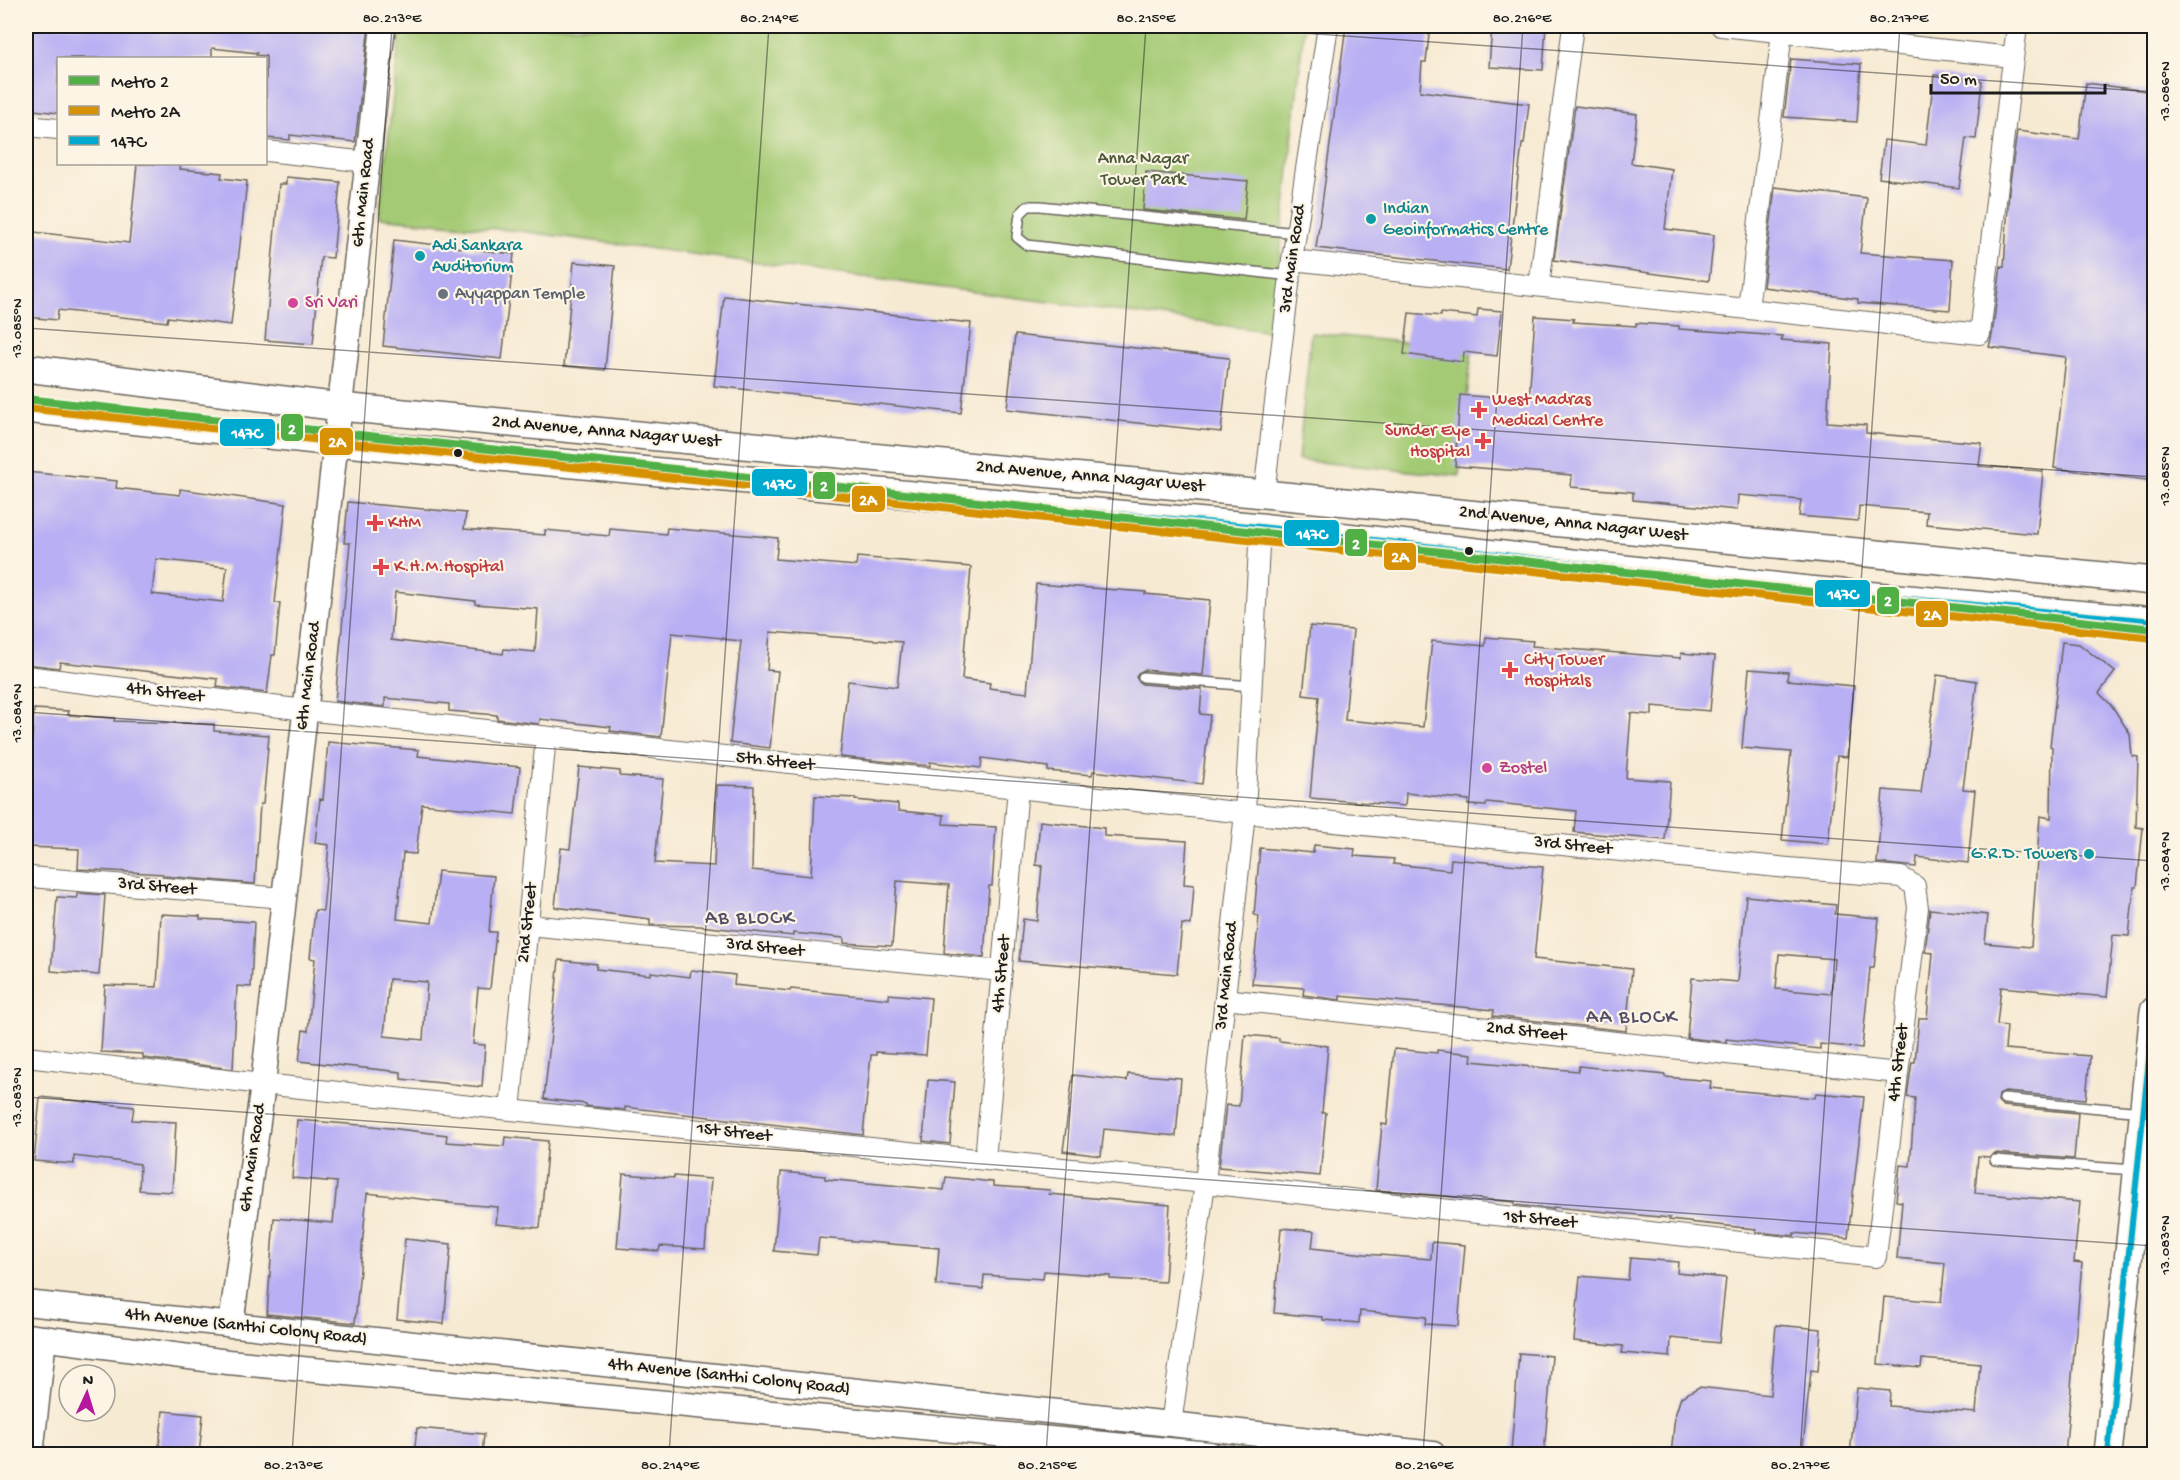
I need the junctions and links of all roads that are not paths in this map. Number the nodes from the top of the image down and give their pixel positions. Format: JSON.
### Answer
{"nodes":[{"id":1,"x":383,"y":26,"type":"edge"},
{"id":2,"x":1328,"y":26,"type":"edge"},
{"id":3,"x":1573,"y":26,"type":"edge"},
{"id":4,"x":1721,"y":26,"type":"edge"},
{"id":5,"x":2017,"y":26,"type":"edge"},
{"id":6,"x":1782,"y":32,"type":"junction"},
{"id":7,"x":2012,"y":57,"type":"junction"},
{"id":8,"x":26,"y":126,"type":"edge"},
{"id":9,"x":57,"y":129,"type":"edge"},
{"id":10,"x":267,"y":151,"type":"edge"},
{"id":11,"x":368,"y":162,"type":"junction"},
{"id":12,"x":1297,"y":233,"type":"junction"},
{"id":13,"x":1291,"y":268,"type":"junction"},
{"id":14,"x":1539,"y":286,"type":"junction"},
{"id":15,"x":1748,"y":309,"type":"junction"},
{"id":16,"x":26,"y":368,"type":"edge"},
{"id":17,"x":340,"y":406,"type":"junction"},
{"id":18,"x":26,"y":409,"type":"edge"},
{"id":19,"x":334,"y":442,"type":"junction"},
{"id":20,"x":1264,"y":494,"type":"junction"},
{"id":21,"x":1260,"y":527,"type":"junction"},
{"id":22,"x":2154,"y":581,"type":"edge"},
{"id":23,"x":2154,"y":621,"type":"edge"},
{"id":24,"x":26,"y":676,"type":"edge"},
{"id":25,"x":1143,"y":677,"type":"dead end"},
{"id":26,"x":1251,"y":686,"type":"junction"},
{"id":27,"x":305,"y":710,"type":"junction"},
{"id":28,"x":546,"y":737,"type":"junction"},
{"id":29,"x":1018,"y":788,"type":"junction"},
{"id":30,"x":1245,"y":813,"type":"junction"},
{"id":31,"x":30,"y":877,"type":"dead end"},
{"id":32,"x":1901,"y":877,"type":"joint"},
{"id":33,"x":284,"y":897,"type":"junction"},
{"id":34,"x":528,"y":925,"type":"junction"},
{"id":35,"x":1002,"y":971,"type":"junction"},
{"id":36,"x":1225,"y":999,"type":"junction"},
{"id":37,"x":2154,"y":1011,"type":"edge"},
{"id":38,"x":26,"y":1057,"type":"edge"},
{"id":39,"x":1898,"y":1073,"type":"junction"},
{"id":40,"x":263,"y":1084,"type":"junction"},
{"id":41,"x":2004,"y":1099,"type":"dead end"},
{"id":42,"x":510,"y":1110,"type":"junction"},
{"id":43,"x":2144,"y":1112,"type":"junction"},
{"id":44,"x":985,"y":1160,"type":"junction"},
{"id":45,"x":1995,"y":1160,"type":"dead end"},
{"id":46,"x":2138,"y":1170,"type":"junction"},
{"id":47,"x":1204,"y":1183,"type":"junction"},
{"id":48,"x":1876,"y":1257,"type":"joint"},
{"id":49,"x":26,"y":1303,"type":"edge"},
{"id":50,"x":231,"y":1325,"type":"junction"},
{"id":51,"x":35,"y":1337,"type":"edge"},
{"id":52,"x":1171,"y":1424,"type":"junction"},
{"id":53,"x":1168,"y":1452,"type":"edge"},
{"id":54,"x":31,"y":1455,"type":"edge"},
{"id":55,"x":1210,"y":1455,"type":"edge"},
{"id":56,"x":1433,"y":1455,"type":"edge"},
{"id":57,"x":2108,"y":1455,"type":"edge"}],
"edges":[{"from":1,"to":11,"type":"street","name":"6th Main Road"},
{"from":2,"to":12,"type":"street","name":"3rd Main Road"},
{"from":3,"to":14,"type":"street"},
{"from":4,"to":6,"type":"street"},
{"from":5,"to":7,"type":"street"},
{"from":6,"to":7,"type":"street"},
{"from":6,"to":15,"type":"street"},
{"from":7,"to":15,"type":"street"},
{"from":8,"to":9,"type":"street"},
{"from":10,"to":11,"type":"street"},
{"from":11,"to":17,"type":"street","name":"6th Main Road"},
{"from":12,"to":13,"type":"street","name":"3rd Main Road"},
{"from":12,"to":13,"type":"lane"},
{"from":13,"to":14,"type":"street"},
{"from":13,"to":20,"type":"street","name":"3rd Main Road"},
{"from":14,"to":15,"type":"street"},
{"from":16,"to":17,"type":"main road","name":"2nd Avenue, Anna Nagar West"},
{"from":17,"to":19,"type":"street","name":"6th Main Road"},
{"from":17,"to":20,"type":"main road","name":"2nd Avenue, Anna Nagar West"},
{"from":18,"to":19,"type":"main road","name":"2nd Avenue, Anna Nagar West"},
{"from":19,"to":21,"type":"main road","name":"2nd Avenue, Anna Nagar West"},
{"from":19,"to":27,"type":"street","name":"6th Main Road"},
{"from":20,"to":22,"type":"main road","name":"2nd Avenue, Anna Nagar West"},
{"from":21,"to":23,"type":"main road","name":"2nd Avenue, Anna Nagar West"},
{"from":21,"to":26,"type":"street","name":"3rd Main Road"},
{"from":24,"to":27,"type":"street","name":"4th Street"},
{"from":25,"to":26,"type":"lane"},
{"from":26,"to":30,"type":"street","name":"3rd Main Road"},
{"from":27,"to":28,"type":"street","name":"5th Street"},
{"from":27,"to":33,"type":"street","name":"6th Main Road"},
{"from":28,"to":29,"type":"street","name":"5th Street"},
{"from":28,"to":34,"type":"street","name":"2nd Street"},
{"from":29,"to":30,"type":"street","name":"5th Street"},
{"from":29,"to":35,"type":"street","name":"4th Street"},
{"from":30,"to":32,"type":"street","name":"3rd Street"},
{"from":30,"to":36,"type":"street","name":"3rd Main Road"},
{"from":31,"to":33,"type":"street","name":"3rd Street"},
{"from":32,"to":39,"type":"street","name":"4th Street"},
{"from":33,"to":40,"type":"street","name":"6th Main Road"},
{"from":34,"to":35,"type":"street","name":"3rd Street"},
{"from":34,"to":42,"type":"street","name":"2nd Street"},
{"from":35,"to":44,"type":"street","name":"4th Street"},
{"from":36,"to":39,"type":"street","name":"2nd Street"},
{"from":36,"to":47,"type":"street","name":"3rd Main Road"},
{"from":37,"to":43,"type":"main road"},
{"from":38,"to":40,"type":"street"},
{"from":39,"to":48,"type":"street","name":"4th Street"},
{"from":40,"to":42,"type":"street","name":"1St Street"},
{"from":40,"to":50,"type":"street","name":"6th Main Road"},
{"from":41,"to":43,"type":"lane"},
{"from":42,"to":44,"type":"street","name":"1St Street"},
{"from":43,"to":46,"type":"main road"},
{"from":44,"to":47,"type":"street","name":"1St Street"},
{"from":45,"to":46,"type":"lane"},
{"from":46,"to":57,"type":"main road"},
{"from":47,"to":48,"type":"street","name":"1st Street"},
{"from":47,"to":52,"type":"street","name":"3rd Main Road"},
{"from":49,"to":50,"type":"street","name":"4th Avenue (Santhi Colony Road)"},
{"from":50,"to":52,"type":"street","name":"4th Avenue (Santhi Colony Road)"},
{"from":51,"to":53,"type":"street","name":"4th Avenue (Santhi Colony Road)"},
{"from":51,"to":54,"type":"street"},
{"from":52,"to":53,"type":"street"},
{"from":52,"to":56,"type":"street","name":"4th Avenue (Santhi Colony Road)"},
{"from":53,"to":55,"type":"street","name":"4th Avenue (Santhi Colony Road)"}]}
